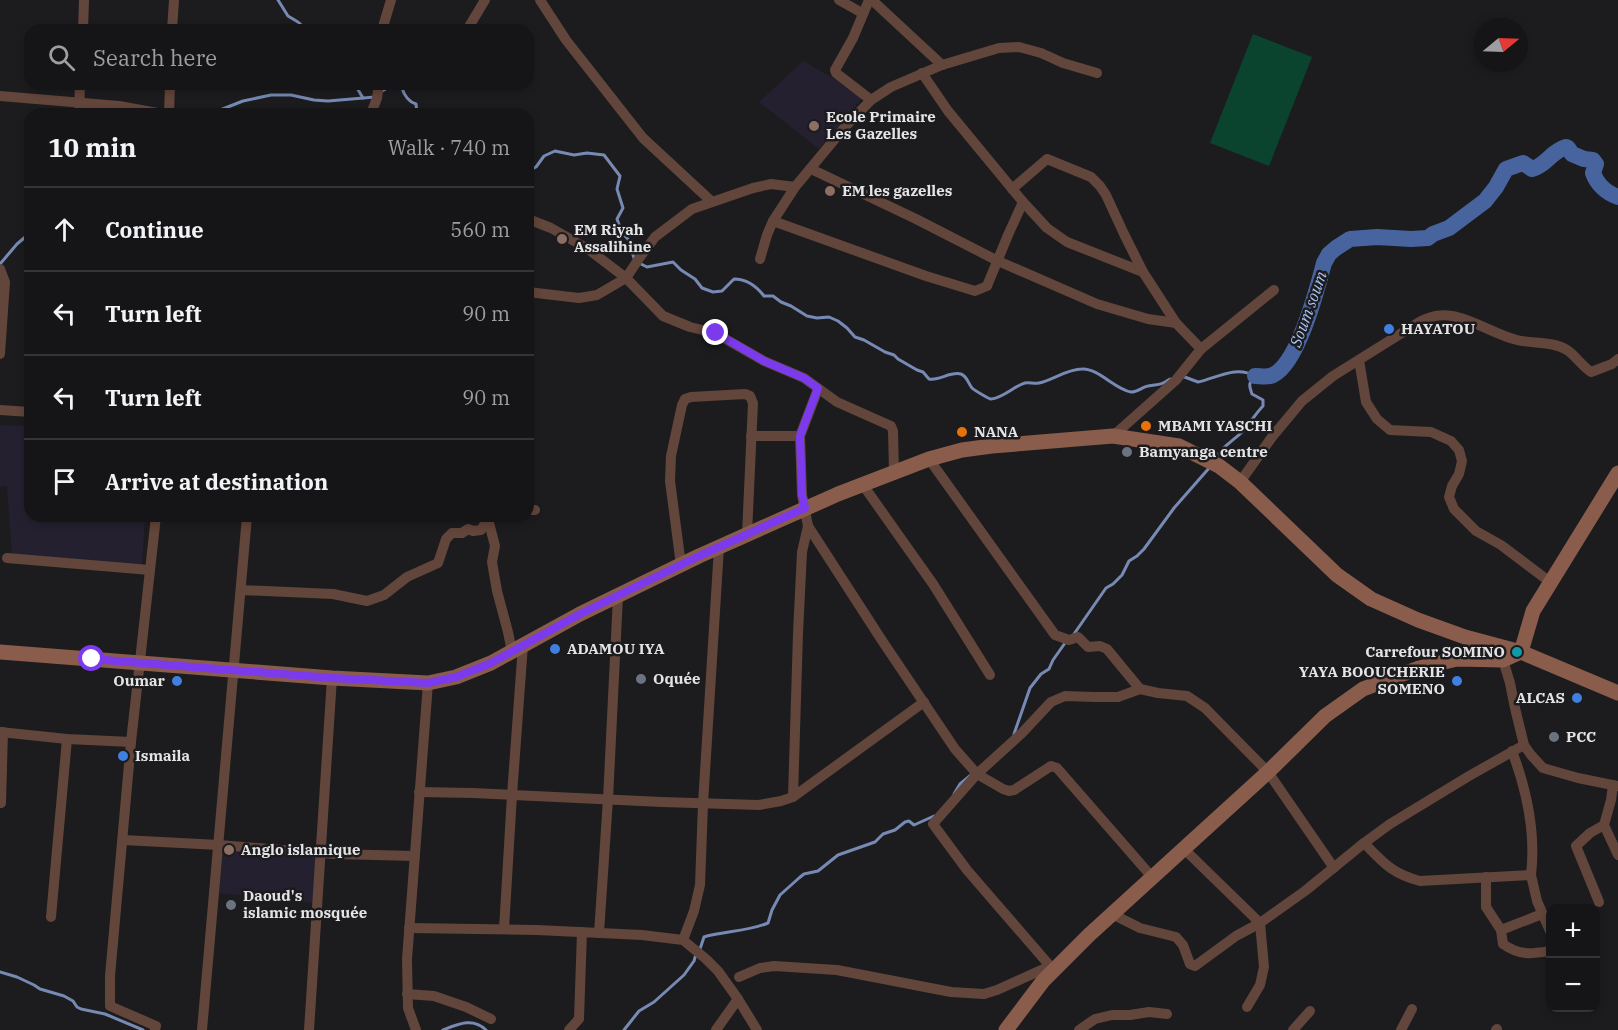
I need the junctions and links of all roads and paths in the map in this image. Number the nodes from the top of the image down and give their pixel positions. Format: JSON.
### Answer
{"nodes":[{"id":1,"x":84,"y":0,"type":"edge"},
{"id":2,"x":174,"y":0,"type":"edge"},
{"id":3,"x":391,"y":0,"type":"edge"},
{"id":4,"x":485,"y":0,"type":"edge"},
{"id":5,"x":540,"y":0,"type":"edge"},
{"id":6,"x":839,"y":0,"type":"edge"},
{"id":7,"x":870,"y":0,"type":"edge"},
{"id":8,"x":862,"y":13,"type":"junction"},
{"id":9,"x":83,"y":24,"type":"edge"},
{"id":10,"x":172,"y":24,"type":"edge"},
{"id":11,"x":384,"y":24,"type":"edge"},
{"id":12,"x":471,"y":24,"type":"edge"},
{"id":13,"x":942,"y":65,"type":"junction"},
{"id":14,"x":1097,"y":73,"type":"dead end"},
{"id":15,"x":922,"y":74,"type":"junction"},
{"id":16,"x":80,"y":90,"type":"edge"},
{"id":17,"x":170,"y":90,"type":"edge"},
{"id":18,"x":378,"y":91,"type":"edge"},
{"id":19,"x":0,"y":96,"type":"edge"},
{"id":20,"x":871,"y":100,"type":"junction"},
{"id":21,"x":79,"y":108,"type":"edge"},
{"id":22,"x":130,"y":108,"type":"edge"},
{"id":23,"x":169,"y":108,"type":"edge"},
{"id":24,"x":372,"y":108,"type":"edge"},
{"id":25,"x":811,"y":169,"type":"junction"},
{"id":26,"x":795,"y":187,"type":"junction"},
{"id":27,"x":1012,"y":189,"type":"junction"},
{"id":28,"x":711,"y":201,"type":"junction"},
{"id":29,"x":1023,"y":202,"type":"junction"},
{"id":30,"x":534,"y":221,"type":"edge"},
{"id":31,"x":773,"y":221,"type":"junction"},
{"id":32,"x":760,"y":260,"type":"dead end"},
{"id":33,"x":998,"y":261,"type":"junction"},
{"id":34,"x":1,"y":270,"type":"edge"},
{"id":35,"x":1143,"y":272,"type":"junction"},
{"id":36,"x":626,"y":278,"type":"junction"},
{"id":37,"x":1274,"y":290,"type":"dead end"},
{"id":38,"x":534,"y":293,"type":"edge"},
{"id":39,"x":1176,"y":323,"type":"junction"},
{"id":40,"x":1201,"y":349,"type":"junction"},
{"id":41,"x":0,"y":354,"type":"edge"},
{"id":42,"x":1618,"y":359,"type":"edge"},
{"id":43,"x":1359,"y":360,"type":"junction"},
{"id":44,"x":818,"y":388,"type":"junction"},
{"id":45,"x":0,"y":410,"type":"edge"},
{"id":46,"x":24,"y":412,"type":"edge"},
{"id":47,"x":752,"y":436,"type":"junction"},
{"id":48,"x":800,"y":436,"type":"junction"},
{"id":49,"x":1113,"y":436,"type":"junction"},
{"id":50,"x":929,"y":459,"type":"junction"},
{"id":51,"x":894,"y":472,"type":"junction"},
{"id":52,"x":1618,"y":472,"type":"edge"},
{"id":53,"x":1240,"y":482,"type":"junction"},
{"id":54,"x":863,"y":484,"type":"junction"},
{"id":55,"x":805,"y":508,"type":"junction"},
{"id":56,"x":155,"y":522,"type":"edge"},
{"id":57,"x":247,"y":522,"type":"edge"},
{"id":58,"x":488,"y":522,"type":"edge"},
{"id":59,"x":493,"y":522,"type":"edge"},
{"id":60,"x":808,"y":526,"type":"junction"},
{"id":61,"x":747,"y":534,"type":"junction"},
{"id":62,"x":719,"y":547,"type":"junction"},
{"id":63,"x":7,"y":558,"type":"dead end"},
{"id":64,"x":681,"y":565,"type":"junction"},
{"id":65,"x":150,"y":570,"type":"junction"},
{"id":66,"x":1550,"y":582,"type":"junction"},
{"id":67,"x":242,"y":590,"type":"junction"},
{"id":68,"x":618,"y":597,"type":"junction"},
{"id":69,"x":517,"y":649,"type":"junction"},
{"id":70,"x":0,"y":652,"type":"edge"},
{"id":71,"x":1521,"y":652,"type":"junction"},
{"id":72,"x":1503,"y":660,"type":"junction"},
{"id":73,"x":141,"y":662,"type":"junction"},
{"id":74,"x":234,"y":670,"type":"junction"},
{"id":75,"x":990,"y":675,"type":"dead end"},
{"id":76,"x":332,"y":678,"type":"junction"},
{"id":77,"x":428,"y":683,"type":"junction"},
{"id":78,"x":1140,"y":689,"type":"junction"},
{"id":79,"x":1618,"y":693,"type":"edge"},
{"id":80,"x":924,"y":702,"type":"junction"},
{"id":81,"x":1,"y":732,"type":"edge"},
{"id":82,"x":67,"y":739,"type":"junction"},
{"id":83,"x":131,"y":742,"type":"junction"},
{"id":84,"x":1524,"y":745,"type":"junction"},
{"id":85,"x":1512,"y":751,"type":"junction"},
{"id":86,"x":975,"y":772,"type":"junction"},
{"id":87,"x":1268,"y":772,"type":"junction"},
{"id":88,"x":1616,"y":785,"type":"edge"},
{"id":89,"x":419,"y":792,"type":"junction"},
{"id":90,"x":512,"y":795,"type":"junction"},
{"id":91,"x":793,"y":797,"type":"junction"},
{"id":92,"x":608,"y":799,"type":"junction"},
{"id":93,"x":1,"y":803,"type":"edge"},
{"id":94,"x":703,"y":804,"type":"junction"},
{"id":95,"x":1604,"y":825,"type":"junction"},
{"id":96,"x":123,"y":840,"type":"junction"},
{"id":97,"x":1364,"y":843,"type":"junction"},
{"id":98,"x":219,"y":845,"type":"junction"},
{"id":99,"x":1183,"y":848,"type":"junction"},
{"id":100,"x":319,"y":853,"type":"junction"},
{"id":101,"x":1618,"y":855,"type":"edge"},
{"id":102,"x":415,"y":856,"type":"junction"},
{"id":103,"x":1334,"y":868,"type":"junction"},
{"id":104,"x":1531,"y":875,"type":"junction"},
{"id":105,"x":1152,"y":877,"type":"junction"},
{"id":106,"x":1486,"y":877,"type":"junction"},
{"id":107,"x":1599,"y":902,"type":"dead end"},
{"id":108,"x":1112,"y":914,"type":"junction"},
{"id":109,"x":1542,"y":914,"type":"junction"},
{"id":110,"x":51,"y":917,"type":"dead end"},
{"id":111,"x":1546,"y":922,"type":"edge"},
{"id":112,"x":1260,"y":923,"type":"junction"},
{"id":113,"x":409,"y":928,"type":"junction"},
{"id":114,"x":504,"y":929,"type":"junction"},
{"id":115,"x":1501,"y":930,"type":"junction"},
{"id":116,"x":582,"y":932,"type":"junction"},
{"id":117,"x":598,"y":933,"type":"junction"},
{"id":118,"x":686,"y":942,"type":"junction"},
{"id":119,"x":1546,"y":952,"type":"edge"},
{"id":120,"x":1052,"y":967,"type":"junction"},
{"id":121,"x":718,"y":971,"type":"junction"},
{"id":122,"x":739,"y":977,"type":"junction"},
{"id":123,"x":407,"y":994,"type":"junction"},
{"id":124,"x":735,"y":994,"type":"junction"},
{"id":125,"x":1247,"y":1007,"type":"dead end"},
{"id":126,"x":1412,"y":1009,"type":"dead end"},
{"id":127,"x":1310,"y":1011,"type":"dead end"},
{"id":128,"x":1167,"y":1014,"type":"dead end"},
{"id":129,"x":491,"y":1019,"type":"dead end"},
{"id":130,"x":155,"y":1028,"type":"edge"},
{"id":131,"x":202,"y":1030,"type":"edge"},
{"id":132,"x":309,"y":1030,"type":"edge"},
{"id":133,"x":416,"y":1030,"type":"edge"},
{"id":134,"x":569,"y":1030,"type":"edge"},
{"id":135,"x":716,"y":1030,"type":"edge"},
{"id":136,"x":757,"y":1030,"type":"edge"},
{"id":137,"x":1006,"y":1030,"type":"edge"},
{"id":138,"x":1079,"y":1030,"type":"edge"},
{"id":139,"x":1293,"y":1030,"type":"edge"},
{"id":140,"x":1401,"y":1030,"type":"edge"}],
"edges":[{"from":1,"to":9,"type":"street"},
{"from":2,"to":10,"type":"street"},
{"from":3,"to":11,"type":"street"},
{"from":4,"to":12,"type":"street"},
{"from":5,"to":28,"type":"street"},
{"from":6,"to":8,"type":"street"},
{"from":7,"to":8,"type":"street"},
{"from":7,"to":13,"type":"street"},
{"from":8,"to":20,"type":"street"},
{"from":13,"to":14,"type":"street"},
{"from":13,"to":15,"type":"street"},
{"from":15,"to":20,"type":"street"},
{"from":15,"to":27,"type":"street"},
{"from":16,"to":21,"type":"street"},
{"from":17,"to":23,"type":"street"},
{"from":18,"to":24,"type":"street"},
{"from":19,"to":21,"type":"street"},
{"from":20,"to":25,"type":"street"},
{"from":21,"to":22,"type":"street"},
{"from":25,"to":26,"type":"street"},
{"from":25,"to":33,"type":"street"},
{"from":26,"to":28,"type":"street"},
{"from":26,"to":31,"type":"street"},
{"from":27,"to":29,"type":"street"},
{"from":27,"to":35,"type":"street"},
{"from":28,"to":36,"type":"street"},
{"from":29,"to":33,"type":"street"},
{"from":29,"to":35,"type":"street"},
{"from":30,"to":36,"type":"street"},
{"from":31,"to":32,"type":"street"},
{"from":31,"to":33,"type":"street"},
{"from":33,"to":39,"type":"street"},
{"from":34,"to":41,"type":"street"},
{"from":35,"to":39,"type":"street"},
{"from":36,"to":38,"type":"street"},
{"from":36,"to":44,"type":"street"},
{"from":37,"to":40,"type":"street"},
{"from":39,"to":40,"type":"street"},
{"from":40,"to":49,"type":"street"},
{"from":42,"to":43,"type":"street"},
{"from":43,"to":53,"type":"street"},
{"from":43,"to":66,"type":"street"},
{"from":44,"to":48,"type":"street"},
{"from":44,"to":51,"type":"street"},
{"from":45,"to":46,"type":"street"},
{"from":47,"to":48,"type":"street"},
{"from":47,"to":61,"type":"street"},
{"from":47,"to":64,"type":"street"},
{"from":48,"to":55,"type":"street"},
{"from":49,"to":50,"type":"street"},
{"from":49,"to":53,"type":"street"},
{"from":50,"to":51,"type":"street"},
{"from":50,"to":78,"type":"street"},
{"from":51,"to":54,"type":"street"},
{"from":52,"to":66,"type":"street"},
{"from":53,"to":71,"type":"street"},
{"from":54,"to":55,"type":"street"},
{"from":54,"to":75,"type":"street"},
{"from":55,"to":60,"type":"street"},
{"from":55,"to":61,"type":"street"},
{"from":56,"to":65,"type":"street"},
{"from":57,"to":67,"type":"street"},
{"from":58,"to":67,"type":"street"},
{"from":59,"to":69,"type":"street"},
{"from":60,"to":80,"type":"street"},
{"from":60,"to":91,"type":"street"},
{"from":61,"to":62,"type":"street"},
{"from":62,"to":64,"type":"street"},
{"from":62,"to":94,"type":"street"},
{"from":63,"to":65,"type":"street"},
{"from":64,"to":68,"type":"street"},
{"from":65,"to":73,"type":"street"},
{"from":66,"to":71,"type":"street"},
{"from":67,"to":74,"type":"street"},
{"from":68,"to":69,"type":"street"},
{"from":68,"to":92,"type":"street"},
{"from":69,"to":77,"type":"street"},
{"from":69,"to":90,"type":"street"},
{"from":70,"to":73,"type":"street"},
{"from":71,"to":72,"type":"street"},
{"from":71,"to":79,"type":"street"},
{"from":72,"to":84,"type":"street"},
{"from":72,"to":87,"type":"street"},
{"from":73,"to":74,"type":"street"},
{"from":73,"to":83,"type":"street"},
{"from":74,"to":76,"type":"street"},
{"from":74,"to":98,"type":"street"},
{"from":76,"to":77,"type":"street"},
{"from":76,"to":100,"type":"street"},
{"from":77,"to":89,"type":"street"},
{"from":78,"to":86,"type":"street"},
{"from":78,"to":87,"type":"street"},
{"from":80,"to":86,"type":"street"},
{"from":80,"to":91,"type":"street"},
{"from":81,"to":82,"type":"street"},
{"from":81,"to":93,"type":"street"},
{"from":82,"to":83,"type":"street"},
{"from":82,"to":110,"type":"street"},
{"from":83,"to":96,"type":"street"},
{"from":84,"to":85,"type":"street"},
{"from":84,"to":88,"type":"street"},
{"from":85,"to":97,"type":"street"},
{"from":85,"to":104,"type":"street"},
{"from":86,"to":105,"type":"street"},
{"from":86,"to":120,"type":"street"},
{"from":87,"to":99,"type":"street"},
{"from":87,"to":103,"type":"street"},
{"from":88,"to":95,"type":"street"},
{"from":89,"to":90,"type":"street"},
{"from":89,"to":102,"type":"street"},
{"from":90,"to":92,"type":"street"},
{"from":90,"to":114,"type":"street"},
{"from":91,"to":94,"type":"street"},
{"from":92,"to":94,"type":"street"},
{"from":92,"to":117,"type":"street"},
{"from":94,"to":118,"type":"street"},
{"from":95,"to":101,"type":"street"},
{"from":95,"to":107,"type":"street"},
{"from":96,"to":98,"type":"street"},
{"from":96,"to":130,"type":"street"},
{"from":97,"to":103,"type":"street"},
{"from":97,"to":106,"type":"street"},
{"from":98,"to":100,"type":"street"},
{"from":98,"to":131,"type":"street"},
{"from":99,"to":105,"type":"street"},
{"from":99,"to":112,"type":"street"},
{"from":100,"to":102,"type":"street"},
{"from":100,"to":132,"type":"street"},
{"from":102,"to":113,"type":"street"},
{"from":103,"to":112,"type":"street"},
{"from":104,"to":106,"type":"street"},
{"from":104,"to":109,"type":"street"},
{"from":105,"to":108,"type":"street"},
{"from":106,"to":115,"type":"street"},
{"from":108,"to":112,"type":"street"},
{"from":108,"to":120,"type":"street"},
{"from":109,"to":111,"type":"street"},
{"from":109,"to":115,"type":"street"},
{"from":112,"to":125,"type":"street"},
{"from":113,"to":114,"type":"street"},
{"from":113,"to":123,"type":"street"},
{"from":114,"to":116,"type":"street"},
{"from":115,"to":119,"type":"street"},
{"from":116,"to":117,"type":"street"},
{"from":116,"to":134,"type":"street"},
{"from":117,"to":118,"type":"street"},
{"from":118,"to":121,"type":"street"},
{"from":120,"to":122,"type":"street"},
{"from":120,"to":137,"type":"street"},
{"from":121,"to":122,"type":"street"},
{"from":121,"to":124,"type":"street"},
{"from":122,"to":124,"type":"street"},
{"from":123,"to":129,"type":"street"},
{"from":123,"to":133,"type":"street"},
{"from":124,"to":135,"type":"street"},
{"from":124,"to":136,"type":"street"},
{"from":126,"to":140,"type":"street"},
{"from":127,"to":139,"type":"street"},
{"from":128,"to":138,"type":"street"}]}
